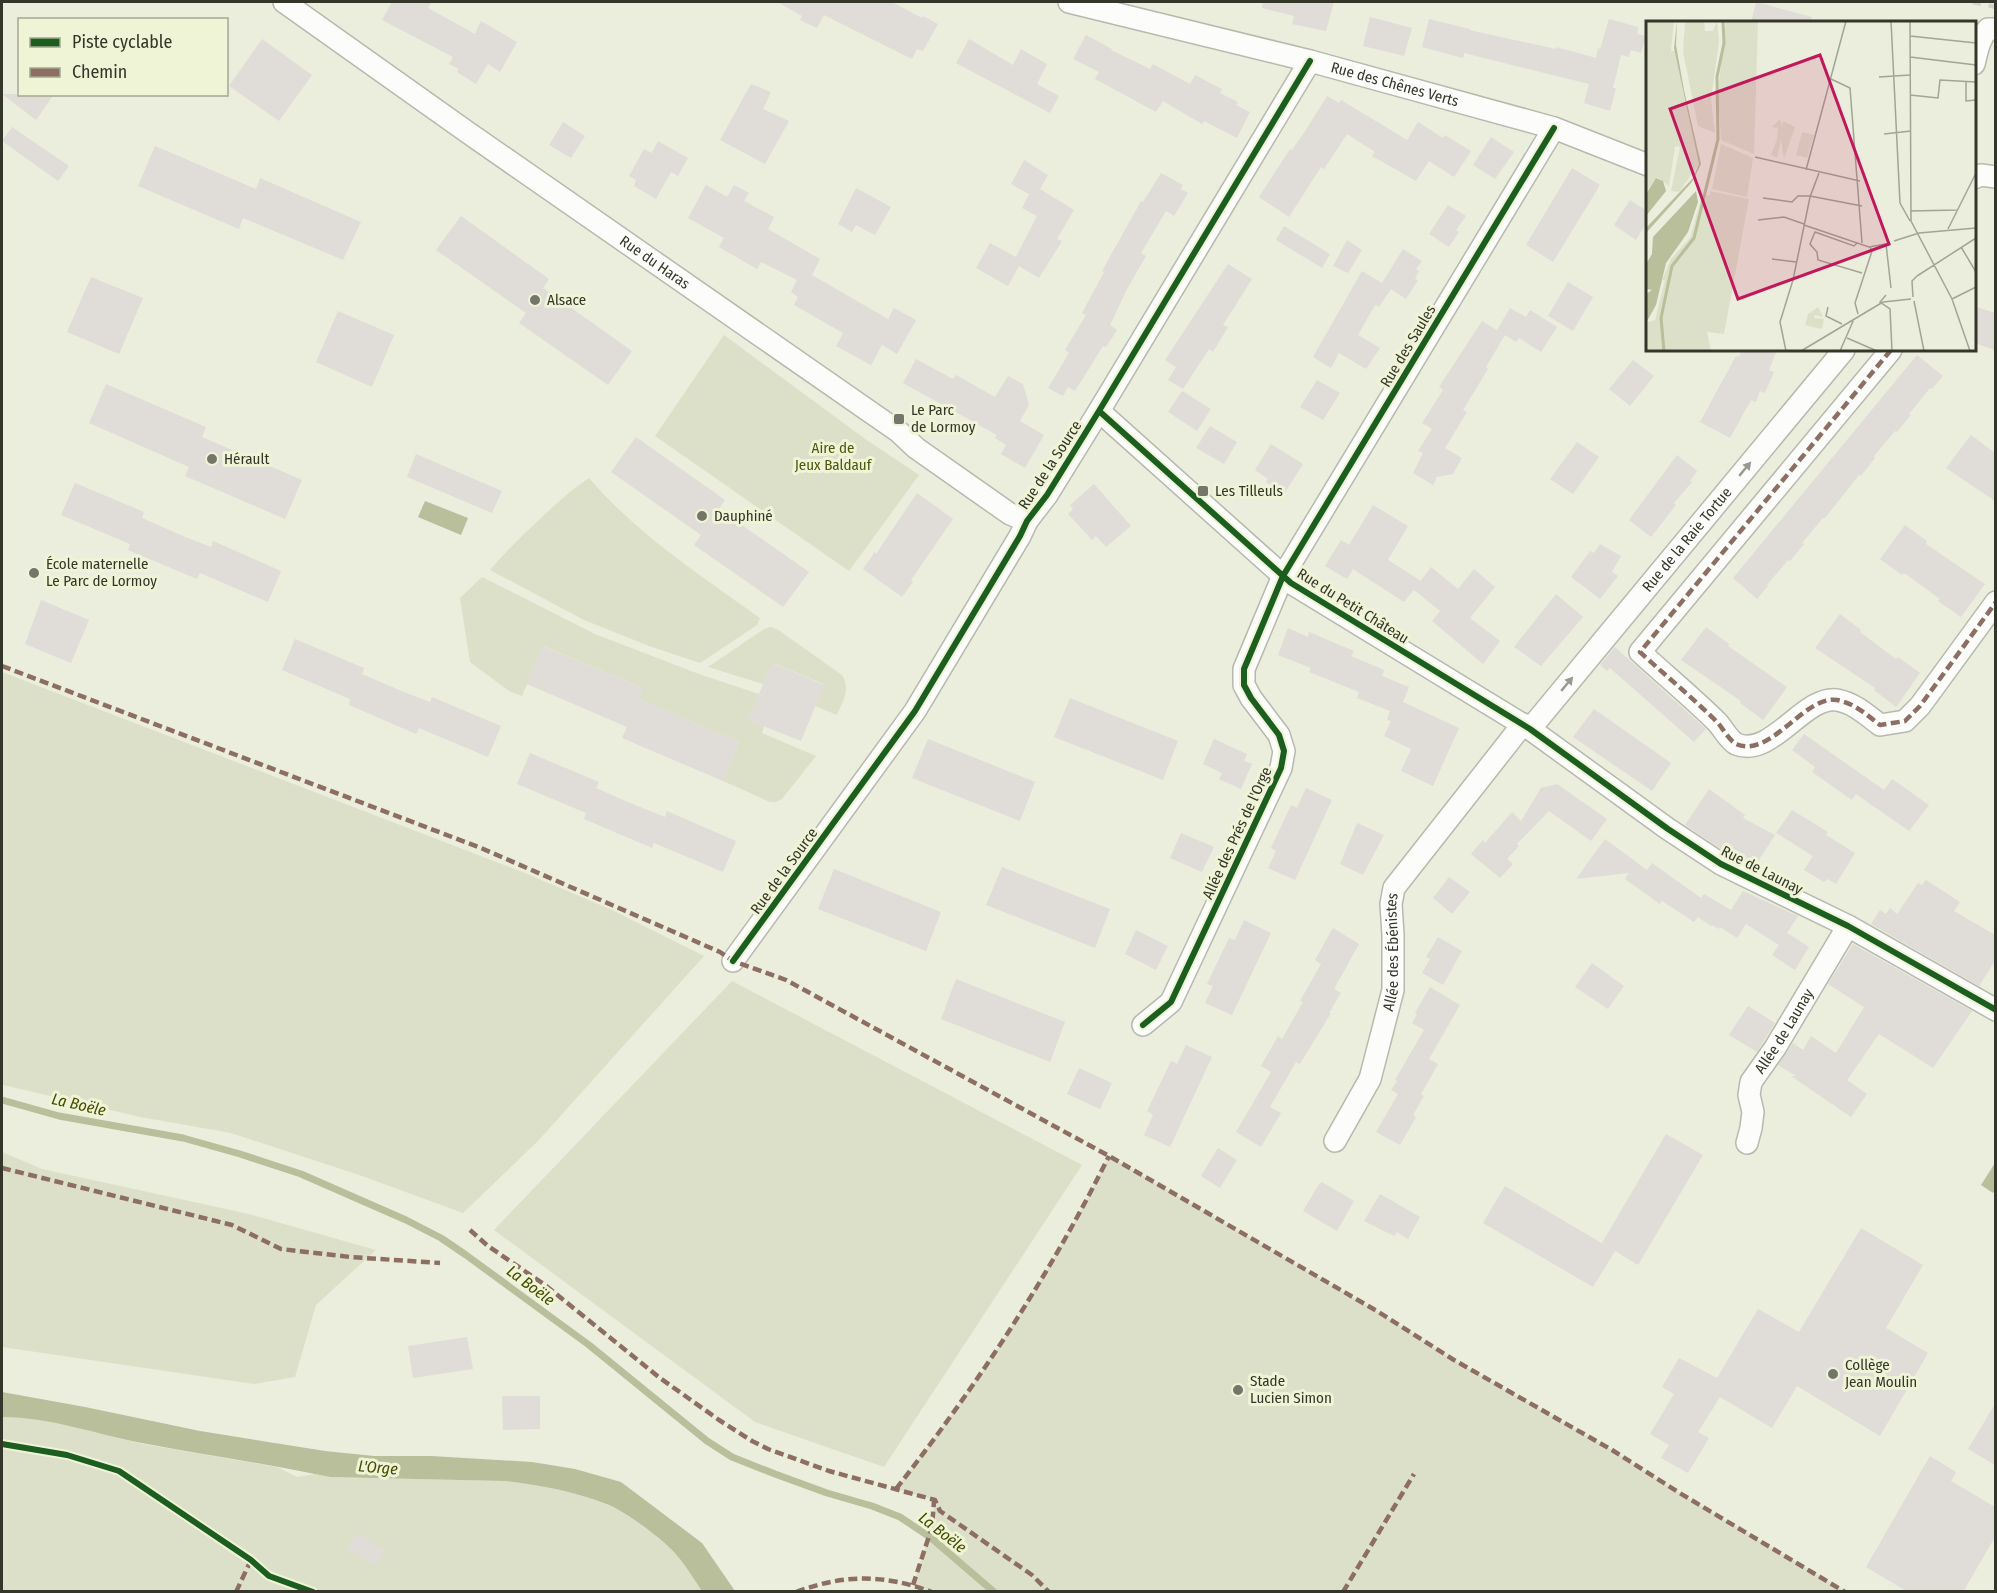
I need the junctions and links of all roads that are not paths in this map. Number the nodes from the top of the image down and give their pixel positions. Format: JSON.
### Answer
{"nodes":[{"id":1,"x":284,"y":2,"type":"edge"},
{"id":2,"x":1069,"y":2,"type":"edge"},
{"id":3,"x":1988,"y":34,"type":"edge"},
{"id":4,"x":1976,"y":60,"type":"edge"},
{"id":5,"x":1310,"y":61,"type":"junction"},
{"id":6,"x":1554,"y":128,"type":"junction"},
{"id":7,"x":1646,"y":165,"type":"edge"},
{"id":8,"x":1976,"y":177,"type":"edge"},
{"id":9,"x":1995,"y":177,"type":"edge"},
{"id":10,"x":1843,"y":351,"type":"edge"},
{"id":11,"x":1890,"y":351,"type":"edge"},
{"id":12,"x":1099,"y":411,"type":"junction"},
{"id":13,"x":1027,"y":521,"type":"junction"},
{"id":14,"x":1283,"y":576,"type":"junction"},
{"id":15,"x":1995,"y":602,"type":"edge"},
{"id":16,"x":1527,"y":727,"type":"junction"},
{"id":17,"x":1848,"y":926,"type":"junction"},
{"id":18,"x":733,"y":961,"type":"dead end"},
{"id":19,"x":1995,"y":1010,"type":"edge"},
{"id":20,"x":1143,"y":1024,"type":"dead end"},
{"id":21,"x":1335,"y":1141,"type":"dead end"},
{"id":22,"x":1747,"y":1143,"type":"dead end"}],
"edges":[{"from":1,"to":13,"type":"street","name":"Rue du Haras"},
{"from":2,"to":5,"type":"street","name":"Rue des Chênes Verts"},
{"from":3,"to":4,"type":"street"},
{"from":5,"to":6,"type":"street","name":"Rue des Chênes Verts"},
{"from":5,"to":12,"type":"street","name":"Rue de la Source"},
{"from":6,"to":7,"type":"street","name":"Rue des Chênes Verts"},
{"from":6,"to":14,"type":"street","name":"Rue des Saules"},
{"from":8,"to":9,"type":"street"},
{"from":16,"to":10,"type":"street","name":"Rue de la Raie Tortue","one_way":true},
{"from":11,"to":15,"type":"street"},
{"from":12,"to":13,"type":"street","name":"Rue de la Source"},
{"from":12,"to":14,"type":"street","name":"Rue du Petit Château"},
{"from":13,"to":18,"type":"street","name":"Rue de la Source"},
{"from":14,"to":16,"type":"street","name":"Rue du Petit Château"},
{"from":14,"to":20,"type":"street","name":"Allée des Prés de l'Orge"},
{"from":16,"to":17,"type":"street","name":"Rue de Launay"},
{"from":16,"to":21,"type":"street","name":"Allée des Ébénistes"},
{"from":17,"to":19,"type":"street","name":"Rue de Launay"},
{"from":17,"to":22,"type":"street","name":"Allée de Launay"}]}
